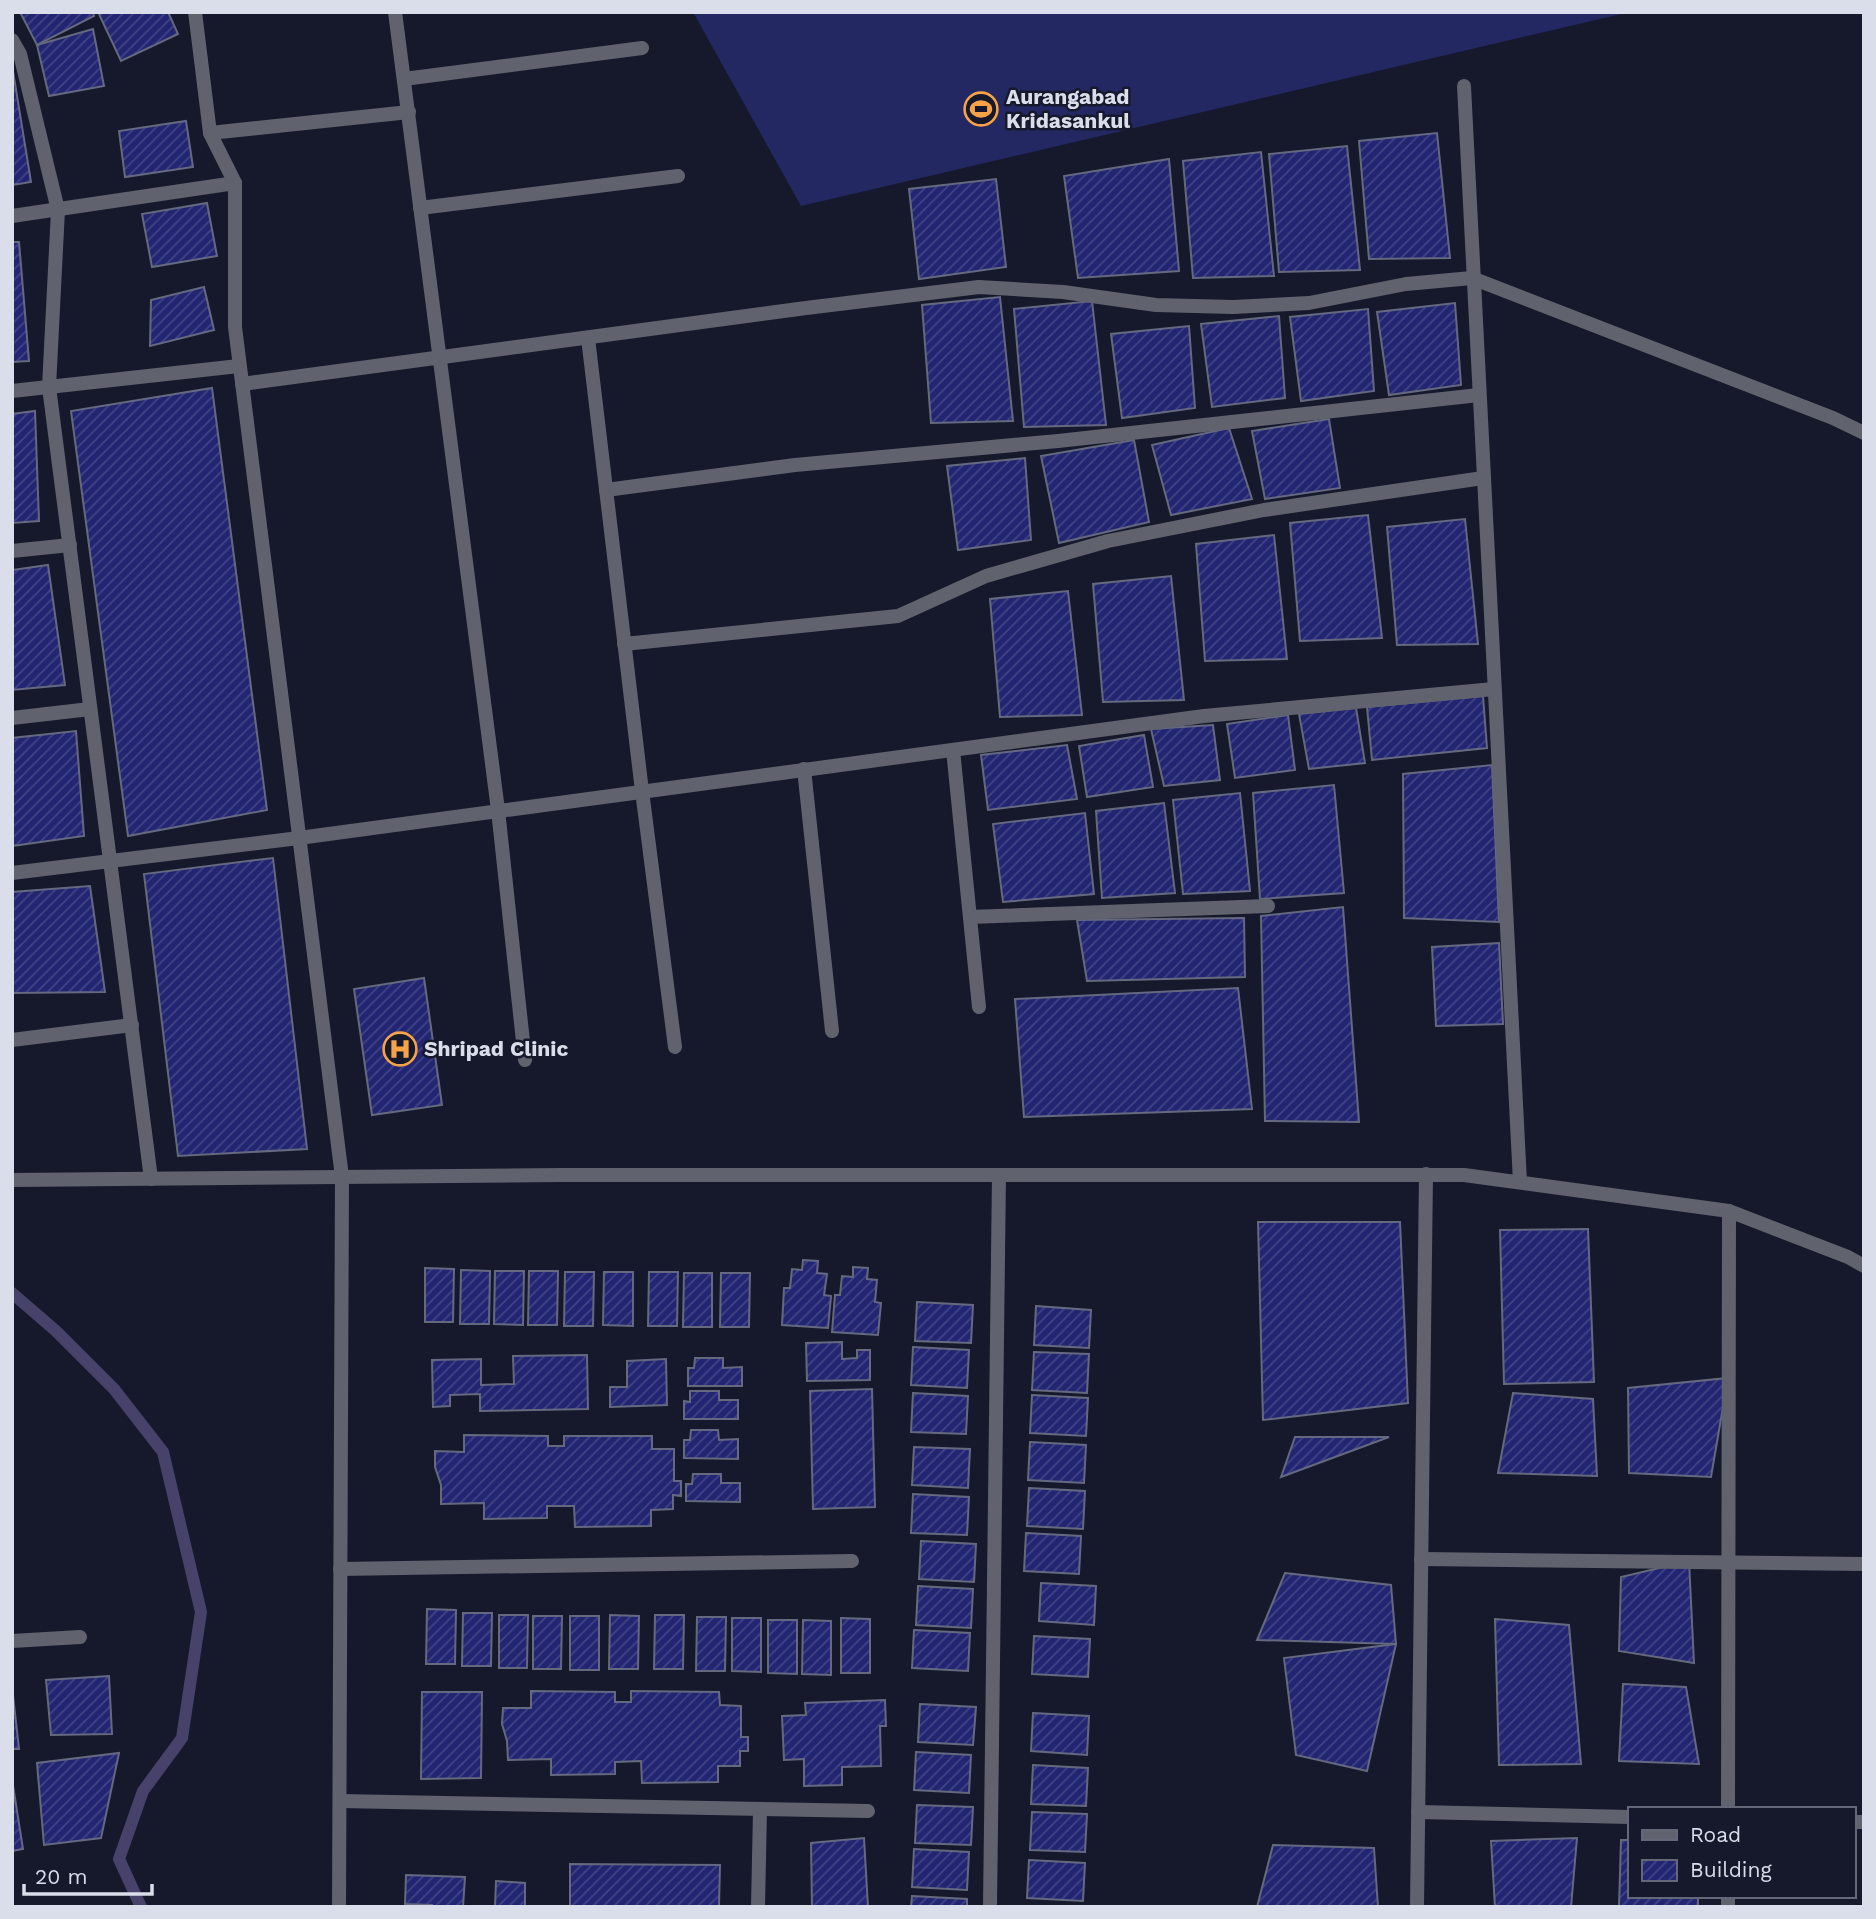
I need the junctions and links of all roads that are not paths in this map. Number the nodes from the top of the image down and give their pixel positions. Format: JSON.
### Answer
{"nodes":[{"id":1,"x":195,"y":12,"type":"edge"},
{"id":2,"x":395,"y":12,"type":"edge"},
{"id":3,"x":12,"y":40,"type":"edge"},
{"id":4,"x":642,"y":48,"type":"dead end"},
{"id":5,"x":16,"y":54,"type":"edge"},
{"id":6,"x":404,"y":79,"type":"junction"},
{"id":7,"x":1464,"y":86,"type":"dead end"},
{"id":8,"x":408,"y":112,"type":"junction"},
{"id":9,"x":210,"y":133,"type":"junction"},
{"id":10,"x":678,"y":176,"type":"dead end"},
{"id":11,"x":235,"y":183,"type":"junction"},
{"id":12,"x":420,"y":208,"type":"junction"},
{"id":13,"x":58,"y":210,"type":"junction"},
{"id":14,"x":12,"y":216,"type":"edge"},
{"id":15,"x":1472,"y":278,"type":"junction"},
{"id":16,"x":588,"y":338,"type":"junction"},
{"id":17,"x":440,"y":358,"type":"junction"},
{"id":18,"x":239,"y":366,"type":"junction"},
{"id":19,"x":242,"y":384,"type":"junction"},
{"id":20,"x":49,"y":387,"type":"junction"},
{"id":21,"x":12,"y":391,"type":"edge"},
{"id":22,"x":1479,"y":395,"type":"junction"},
{"id":23,"x":1864,"y":433,"type":"edge"},
{"id":24,"x":1483,"y":478,"type":"junction"},
{"id":25,"x":606,"y":490,"type":"junction"},
{"id":26,"x":70,"y":545,"type":"junction"},
{"id":27,"x":12,"y":551,"type":"edge"},
{"id":28,"x":624,"y":644,"type":"junction"},
{"id":29,"x":1494,"y":689,"type":"junction"},
{"id":30,"x":90,"y":709,"type":"junction"},
{"id":31,"x":12,"y":718,"type":"edge"},
{"id":32,"x":953,"y":750,"type":"junction"},
{"id":33,"x":804,"y":769,"type":"junction"},
{"id":34,"x":642,"y":791,"type":"junction"},
{"id":35,"x":498,"y":810,"type":"junction"},
{"id":36,"x":299,"y":838,"type":"junction"},
{"id":37,"x":110,"y":861,"type":"junction"},
{"id":38,"x":12,"y":873,"type":"edge"},
{"id":39,"x":1268,"y":906,"type":"dead end"},
{"id":40,"x":970,"y":916,"type":"junction"},
{"id":41,"x":979,"y":1007,"type":"dead end"},
{"id":42,"x":132,"y":1025,"type":"junction"},
{"id":43,"x":832,"y":1031,"type":"dead end"},
{"id":44,"x":12,"y":1040,"type":"edge"},
{"id":45,"x":674,"y":1047,"type":"dead end"},
{"id":46,"x":525,"y":1060,"type":"dead end"},
{"id":47,"x":1426,"y":1174,"type":"junction"},
{"id":48,"x":999,"y":1175,"type":"junction"},
{"id":49,"x":342,"y":1177,"type":"junction"},
{"id":50,"x":152,"y":1179,"type":"junction"},
{"id":51,"x":12,"y":1180,"type":"edge"},
{"id":52,"x":1520,"y":1182,"type":"junction"},
{"id":53,"x":1729,"y":1211,"type":"junction"},
{"id":54,"x":1864,"y":1266,"type":"edge"},
{"id":55,"x":1421,"y":1559,"type":"junction"},
{"id":56,"x":852,"y":1561,"type":"dead end"},
{"id":57,"x":1728,"y":1562,"type":"junction"},
{"id":58,"x":1864,"y":1564,"type":"edge"},
{"id":59,"x":340,"y":1569,"type":"junction"},
{"id":60,"x":80,"y":1637,"type":"dead end"},
{"id":61,"x":12,"y":1641,"type":"edge"},
{"id":62,"x":340,"y":1801,"type":"junction"},
{"id":63,"x":1728,"y":1807,"type":"edge"},
{"id":64,"x":760,"y":1810,"type":"junction"},
{"id":65,"x":868,"y":1811,"type":"dead end"},
{"id":66,"x":1418,"y":1812,"type":"junction"},
{"id":67,"x":1628,"y":1817,"type":"edge"},
{"id":68,"x":340,"y":1907,"type":"edge"},
{"id":69,"x":758,"y":1907,"type":"edge"},
{"id":70,"x":990,"y":1907,"type":"edge"},
{"id":71,"x":1417,"y":1907,"type":"edge"}],
"edges":[{"from":1,"to":9,"type":"street"},
{"from":2,"to":6,"type":"street"},
{"from":3,"to":5,"type":"street"},
{"from":4,"to":6,"type":"street"},
{"from":5,"to":13,"type":"street"},
{"from":6,"to":8,"type":"street"},
{"from":7,"to":15,"type":"street"},
{"from":8,"to":9,"type":"street"},
{"from":8,"to":12,"type":"street"},
{"from":9,"to":11,"type":"street"},
{"from":10,"to":12,"type":"street"},
{"from":11,"to":13,"type":"street"},
{"from":11,"to":18,"type":"street"},
{"from":12,"to":17,"type":"street"},
{"from":13,"to":14,"type":"street"},
{"from":13,"to":20,"type":"street"},
{"from":15,"to":16,"type":"street"},
{"from":15,"to":22,"type":"street"},
{"from":15,"to":23,"type":"street"},
{"from":16,"to":17,"type":"street"},
{"from":16,"to":25,"type":"street"},
{"from":17,"to":19,"type":"street"},
{"from":17,"to":35,"type":"street"},
{"from":18,"to":19,"type":"street"},
{"from":18,"to":20,"type":"street"},
{"from":19,"to":36,"type":"street"},
{"from":20,"to":21,"type":"street"},
{"from":20,"to":26,"type":"street"},
{"from":22,"to":24,"type":"street"},
{"from":22,"to":25,"type":"street"},
{"from":24,"to":28,"type":"street"},
{"from":24,"to":29,"type":"street"},
{"from":25,"to":28,"type":"street"},
{"from":26,"to":27,"type":"street"},
{"from":26,"to":30,"type":"street"},
{"from":28,"to":34,"type":"street"},
{"from":29,"to":32,"type":"street"},
{"from":29,"to":52,"type":"street"},
{"from":30,"to":31,"type":"street"},
{"from":30,"to":37,"type":"street"},
{"from":32,"to":33,"type":"street"},
{"from":32,"to":40,"type":"street"},
{"from":33,"to":34,"type":"street"},
{"from":33,"to":43,"type":"street"},
{"from":34,"to":35,"type":"street"},
{"from":34,"to":45,"type":"street"},
{"from":35,"to":36,"type":"street"},
{"from":35,"to":46,"type":"street"},
{"from":36,"to":37,"type":"street"},
{"from":36,"to":49,"type":"street"},
{"from":37,"to":38,"type":"street"},
{"from":37,"to":42,"type":"street"},
{"from":39,"to":40,"type":"street"},
{"from":40,"to":41,"type":"street"},
{"from":42,"to":44,"type":"street"},
{"from":42,"to":50,"type":"street"},
{"from":47,"to":48,"type":"street"},
{"from":47,"to":52,"type":"street"},
{"from":47,"to":55,"type":"street"},
{"from":48,"to":49,"type":"street"},
{"from":48,"to":70,"type":"street"},
{"from":49,"to":50,"type":"street"},
{"from":49,"to":59,"type":"street"},
{"from":50,"to":51,"type":"street"},
{"from":52,"to":53,"type":"street"},
{"from":53,"to":54,"type":"street"},
{"from":53,"to":57,"type":"street"},
{"from":55,"to":57,"type":"street"},
{"from":55,"to":66,"type":"street"},
{"from":56,"to":59,"type":"street"},
{"from":57,"to":58,"type":"street"},
{"from":57,"to":63,"type":"street"},
{"from":59,"to":62,"type":"street"},
{"from":60,"to":61,"type":"street"},
{"from":62,"to":64,"type":"street"},
{"from":62,"to":68,"type":"street"},
{"from":64,"to":65,"type":"street"},
{"from":64,"to":69,"type":"street"},
{"from":66,"to":67,"type":"street"},
{"from":66,"to":71,"type":"street"}]}
